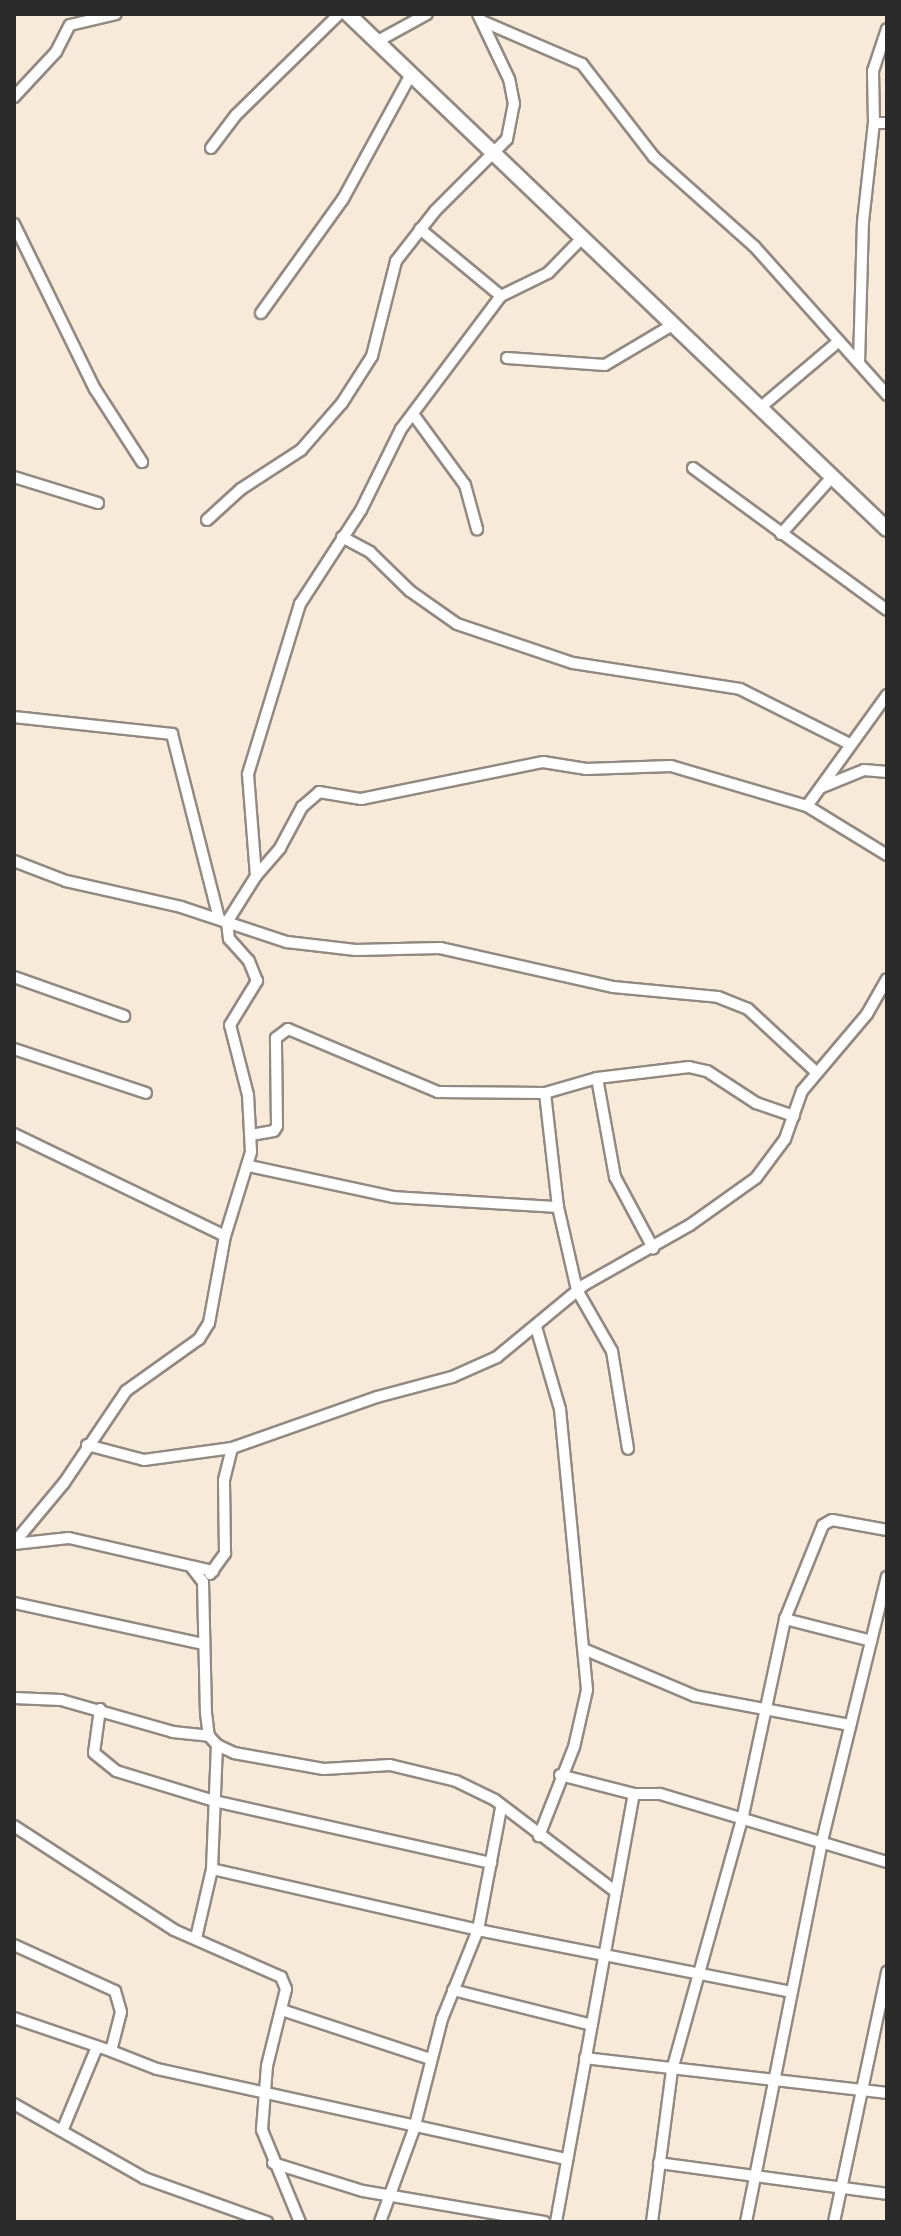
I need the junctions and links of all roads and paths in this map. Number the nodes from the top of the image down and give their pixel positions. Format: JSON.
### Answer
{"nodes":[{"id":1,"x":116,"y":14,"type":"edge"},
{"id":2,"x":339,"y":14,"type":"edge"},
{"id":3,"x":348,"y":14,"type":"edge"},
{"id":4,"x":427,"y":14,"type":"edge"},
{"id":5,"x":480,"y":18,"type":"edge"},
{"id":6,"x":887,"y":29,"type":"edge"},
{"id":7,"x":376,"y":42,"type":"junction"},
{"id":8,"x":410,"y":76,"type":"junction"},
{"id":9,"x":14,"y":97,"type":"edge"},
{"id":10,"x":874,"y":123,"type":"junction"},
{"id":11,"x":887,"y":123,"type":"edge"},
{"id":12,"x":211,"y":148,"type":"dead end"},
{"id":13,"x":494,"y":153,"type":"junction"},
{"id":14,"x":14,"y":224,"type":"edge"},
{"id":15,"x":420,"y":229,"type":"junction"},
{"id":16,"x":583,"y":237,"type":"junction"},
{"id":17,"x":501,"y":296,"type":"junction"},
{"id":18,"x":261,"y":313,"type":"dead end"},
{"id":19,"x":674,"y":324,"type":"junction"},
{"id":20,"x":839,"y":341,"type":"junction"},
{"id":21,"x":507,"y":358,"type":"dead end"},
{"id":22,"x":859,"y":363,"type":"junction"},
{"id":23,"x":887,"y":395,"type":"edge"},
{"id":24,"x":761,"y":407,"type":"junction"},
{"id":25,"x":413,"y":414,"type":"junction"},
{"id":26,"x":142,"y":462,"type":"dead end"},
{"id":27,"x":693,"y":468,"type":"dead end"},
{"id":28,"x":14,"y":477,"type":"edge"},
{"id":29,"x":832,"y":477,"type":"junction"},
{"id":30,"x":98,"y":503,"type":"dead end"},
{"id":31,"x":207,"y":520,"type":"dead end"},
{"id":32,"x":477,"y":529,"type":"dead end"},
{"id":33,"x":887,"y":529,"type":"edge"},
{"id":34,"x":781,"y":534,"type":"junction"},
{"id":35,"x":342,"y":537,"type":"junction"},
{"id":36,"x":887,"y":610,"type":"edge"},
{"id":37,"x":887,"y":695,"type":"edge"},
{"id":38,"x":14,"y":717,"type":"edge"},
{"id":39,"x":848,"y":743,"type":"junction"},
{"id":40,"x":887,"y":772,"type":"edge"},
{"id":41,"x":822,"y":787,"type":"junction"},
{"id":42,"x":807,"y":806,"type":"junction"},
{"id":43,"x":887,"y":855,"type":"edge"},
{"id":44,"x":14,"y":861,"type":"edge"},
{"id":45,"x":256,"y":876,"type":"junction"},
{"id":46,"x":223,"y":920,"type":"junction"},
{"id":47,"x":14,"y":977,"type":"edge"},
{"id":48,"x":887,"y":979,"type":"edge"},
{"id":49,"x":124,"y":1016,"type":"dead end"},
{"id":50,"x":14,"y":1049,"type":"edge"},
{"id":51,"x":816,"y":1072,"type":"junction"},
{"id":52,"x":597,"y":1078,"type":"junction"},
{"id":53,"x":146,"y":1093,"type":"dead end"},
{"id":54,"x":545,"y":1093,"type":"junction"},
{"id":55,"x":794,"y":1116,"type":"junction"},
{"id":56,"x":14,"y":1134,"type":"edge"},
{"id":57,"x":251,"y":1135,"type":"junction"},
{"id":58,"x":249,"y":1166,"type":"junction"},
{"id":59,"x":558,"y":1207,"type":"junction"},
{"id":60,"x":225,"y":1236,"type":"junction"},
{"id":61,"x":653,"y":1248,"type":"junction"},
{"id":62,"x":577,"y":1290,"type":"junction"},
{"id":63,"x":536,"y":1327,"type":"junction"},
{"id":64,"x":87,"y":1445,"type":"junction"},
{"id":65,"x":232,"y":1448,"type":"junction"},
{"id":66,"x":628,"y":1449,"type":"dead end"},
{"id":67,"x":887,"y":1530,"type":"edge"},
{"id":68,"x":14,"y":1544,"type":"edge"},
{"id":69,"x":192,"y":1568,"type":"junction"},
{"id":70,"x":213,"y":1571,"type":"junction"},
{"id":71,"x":887,"y":1577,"type":"edge"},
{"id":72,"x":203,"y":1582,"type":"junction"},
{"id":73,"x":14,"y":1603,"type":"edge"},
{"id":74,"x":785,"y":1619,"type":"junction"},
{"id":75,"x":881,"y":1625,"type":"edge"},
{"id":76,"x":871,"y":1641,"type":"junction"},
{"id":77,"x":204,"y":1644,"type":"junction"},
{"id":78,"x":586,"y":1650,"type":"junction"},
{"id":79,"x":14,"y":1698,"type":"edge"},
{"id":80,"x":100,"y":1709,"type":"junction"},
{"id":81,"x":762,"y":1709,"type":"junction"},
{"id":82,"x":850,"y":1725,"type":"junction"},
{"id":83,"x":213,"y":1741,"type":"junction"},
{"id":84,"x":560,"y":1775,"type":"junction"},
{"id":85,"x":634,"y":1794,"type":"junction"},
{"id":86,"x":214,"y":1801,"type":"junction"},
{"id":87,"x":501,"y":1808,"type":"junction"},
{"id":88,"x":742,"y":1820,"type":"junction"},
{"id":89,"x":14,"y":1826,"type":"edge"},
{"id":90,"x":539,"y":1836,"type":"junction"},
{"id":91,"x":821,"y":1845,"type":"junction"},
{"id":92,"x":887,"y":1862,"type":"edge"},
{"id":93,"x":491,"y":1863,"type":"junction"},
{"id":94,"x":212,"y":1869,"type":"junction"},
{"id":95,"x":616,"y":1892,"type":"junction"},
{"id":96,"x":478,"y":1930,"type":"junction"},
{"id":97,"x":196,"y":1938,"type":"junction"},
{"id":98,"x":14,"y":1945,"type":"edge"},
{"id":99,"x":603,"y":1955,"type":"junction"},
{"id":100,"x":887,"y":1972,"type":"edge"},
{"id":101,"x":696,"y":1975,"type":"junction"},
{"id":102,"x":453,"y":1990,"type":"junction"},
{"id":103,"x":791,"y":1992,"type":"junction"},
{"id":104,"x":282,"y":2010,"type":"junction"},
{"id":105,"x":14,"y":2018,"type":"edge"},
{"id":106,"x":592,"y":2025,"type":"junction"},
{"id":107,"x":97,"y":2047,"type":"junction"},
{"id":108,"x":111,"y":2051,"type":"junction"},
{"id":109,"x":585,"y":2058,"type":"junction"},
{"id":110,"x":430,"y":2059,"type":"junction"},
{"id":111,"x":672,"y":2070,"type":"junction"},
{"id":112,"x":774,"y":2079,"type":"junction"},
{"id":113,"x":858,"y":2091,"type":"junction"},
{"id":114,"x":887,"y":2093,"type":"edge"},
{"id":115,"x":267,"y":2095,"type":"junction"},
{"id":116,"x":14,"y":2104,"type":"edge"},
{"id":117,"x":414,"y":2129,"type":"junction"},
{"id":118,"x":62,"y":2131,"type":"junction"},
{"id":119,"x":567,"y":2159,"type":"junction"},
{"id":120,"x":273,"y":2163,"type":"junction"},
{"id":121,"x":659,"y":2163,"type":"junction"},
{"id":122,"x":754,"y":2177,"type":"junction"},
{"id":123,"x":838,"y":2188,"type":"junction"},
{"id":124,"x":392,"y":2192,"type":"junction"},
{"id":125,"x":887,"y":2194,"type":"edge"},
{"id":126,"x":267,"y":2222,"type":"edge"},
{"id":127,"x":300,"y":2222,"type":"edge"},
{"id":128,"x":380,"y":2222,"type":"edge"},
{"id":129,"x":544,"y":2222,"type":"edge"},
{"id":130,"x":556,"y":2222,"type":"edge"},
{"id":131,"x":652,"y":2222,"type":"edge"},
{"id":132,"x":746,"y":2222,"type":"edge"},
{"id":133,"x":834,"y":2222,"type":"edge"}],
"edges":[{"from":1,"to":9,"type":"street"},
{"from":2,"to":12,"type":"street"},
{"from":3,"to":7,"type":"street"},
{"from":4,"to":7,"type":"street"},
{"from":5,"to":13,"type":"street"},
{"from":5,"to":20,"type":"street"},
{"from":6,"to":10,"type":"street"},
{"from":7,"to":8,"type":"street"},
{"from":8,"to":13,"type":"street"},
{"from":8,"to":18,"type":"street"},
{"from":10,"to":11,"type":"street"},
{"from":10,"to":22,"type":"street"},
{"from":13,"to":15,"type":"street"},
{"from":13,"to":16,"type":"street"},
{"from":14,"to":26,"type":"street"},
{"from":15,"to":17,"type":"street"},
{"from":15,"to":31,"type":"street"},
{"from":16,"to":17,"type":"street"},
{"from":16,"to":19,"type":"street"},
{"from":17,"to":25,"type":"street"},
{"from":19,"to":21,"type":"street"},
{"from":19,"to":24,"type":"street"},
{"from":20,"to":22,"type":"street"},
{"from":20,"to":24,"type":"street"},
{"from":22,"to":23,"type":"street"},
{"from":24,"to":29,"type":"street"},
{"from":25,"to":32,"type":"street"},
{"from":25,"to":35,"type":"street"},
{"from":27,"to":34,"type":"street"},
{"from":28,"to":30,"type":"street"},
{"from":29,"to":33,"type":"street"},
{"from":29,"to":34,"type":"street"},
{"from":34,"to":36,"type":"street"},
{"from":35,"to":39,"type":"street"},
{"from":35,"to":45,"type":"street"},
{"from":37,"to":39,"type":"street"},
{"from":38,"to":46,"type":"street"},
{"from":39,"to":41,"type":"street"},
{"from":40,"to":41,"type":"street"},
{"from":41,"to":42,"type":"street"},
{"from":42,"to":43,"type":"street"},
{"from":42,"to":45,"type":"street"},
{"from":44,"to":46,"type":"street"},
{"from":45,"to":46,"type":"street"},
{"from":46,"to":51,"type":"street"},
{"from":46,"to":57,"type":"street"},
{"from":47,"to":49,"type":"street"},
{"from":48,"to":51,"type":"street"},
{"from":50,"to":53,"type":"street"},
{"from":51,"to":55,"type":"street"},
{"from":52,"to":54,"type":"street"},
{"from":52,"to":55,"type":"street"},
{"from":52,"to":61,"type":"street"},
{"from":54,"to":57,"type":"street"},
{"from":54,"to":59,"type":"street"},
{"from":55,"to":61,"type":"street"},
{"from":56,"to":60,"type":"street"},
{"from":57,"to":58,"type":"street"},
{"from":58,"to":59,"type":"street"},
{"from":58,"to":60,"type":"street"},
{"from":59,"to":62,"type":"street"},
{"from":60,"to":64,"type":"street"},
{"from":61,"to":62,"type":"street"},
{"from":62,"to":63,"type":"street"},
{"from":62,"to":66,"type":"street"},
{"from":63,"to":65,"type":"street"},
{"from":63,"to":78,"type":"street"},
{"from":64,"to":65,"type":"street"},
{"from":64,"to":68,"type":"street"},
{"from":65,"to":70,"type":"street"},
{"from":67,"to":74,"type":"street"},
{"from":68,"to":69,"type":"street"},
{"from":69,"to":70,"type":"street"},
{"from":69,"to":72,"type":"street"},
{"from":70,"to":72,"type":"street"},
{"from":71,"to":75,"type":"street"},
{"from":72,"to":77,"type":"street"},
{"from":73,"to":77,"type":"street"},
{"from":74,"to":76,"type":"street"},
{"from":74,"to":81,"type":"street"},
{"from":75,"to":76,"type":"street"},
{"from":76,"to":82,"type":"street"},
{"from":77,"to":83,"type":"street"},
{"from":78,"to":81,"type":"street"},
{"from":78,"to":84,"type":"street"},
{"from":79,"to":80,"type":"street"},
{"from":80,"to":83,"type":"street"},
{"from":80,"to":86,"type":"street"},
{"from":81,"to":82,"type":"street"},
{"from":81,"to":88,"type":"street"},
{"from":82,"to":91,"type":"street"},
{"from":83,"to":86,"type":"street"},
{"from":83,"to":87,"type":"street"},
{"from":84,"to":85,"type":"street"},
{"from":84,"to":90,"type":"street"},
{"from":85,"to":88,"type":"street"},
{"from":85,"to":95,"type":"street"},
{"from":86,"to":93,"type":"street"},
{"from":86,"to":94,"type":"street"},
{"from":87,"to":90,"type":"street"},
{"from":87,"to":93,"type":"street"},
{"from":88,"to":91,"type":"street"},
{"from":88,"to":101,"type":"street"},
{"from":89,"to":97,"type":"street"},
{"from":90,"to":95,"type":"street"},
{"from":91,"to":92,"type":"street"},
{"from":91,"to":103,"type":"street"},
{"from":93,"to":96,"type":"street"},
{"from":94,"to":96,"type":"street"},
{"from":94,"to":97,"type":"street"},
{"from":95,"to":99,"type":"street"},
{"from":96,"to":99,"type":"street"},
{"from":96,"to":102,"type":"street"},
{"from":97,"to":104,"type":"street"},
{"from":98,"to":108,"type":"street"},
{"from":99,"to":101,"type":"street"},
{"from":99,"to":106,"type":"street"},
{"from":100,"to":113,"type":"street"},
{"from":101,"to":103,"type":"street"},
{"from":101,"to":111,"type":"street"},
{"from":102,"to":106,"type":"street"},
{"from":102,"to":110,"type":"street"},
{"from":103,"to":112,"type":"street"},
{"from":104,"to":110,"type":"street"},
{"from":104,"to":115,"type":"street"},
{"from":105,"to":107,"type":"street"},
{"from":106,"to":109,"type":"street"},
{"from":107,"to":108,"type":"street"},
{"from":107,"to":118,"type":"street"},
{"from":108,"to":115,"type":"street"},
{"from":109,"to":111,"type":"street"},
{"from":109,"to":119,"type":"street"},
{"from":110,"to":117,"type":"street"},
{"from":111,"to":112,"type":"street"},
{"from":111,"to":121,"type":"street"},
{"from":112,"to":113,"type":"street"},
{"from":112,"to":122,"type":"street"},
{"from":113,"to":114,"type":"street"},
{"from":113,"to":123,"type":"street"},
{"from":115,"to":117,"type":"street"},
{"from":115,"to":120,"type":"street"},
{"from":116,"to":118,"type":"street"},
{"from":117,"to":119,"type":"street"},
{"from":117,"to":124,"type":"street"},
{"from":118,"to":126,"type":"street"},
{"from":119,"to":130,"type":"street"},
{"from":120,"to":124,"type":"street"},
{"from":120,"to":127,"type":"street"},
{"from":121,"to":122,"type":"street"},
{"from":121,"to":131,"type":"street"},
{"from":122,"to":123,"type":"street"},
{"from":122,"to":132,"type":"street"},
{"from":123,"to":125,"type":"street"},
{"from":123,"to":133,"type":"street"},
{"from":124,"to":128,"type":"street"},
{"from":124,"to":129,"type":"street"}]}
